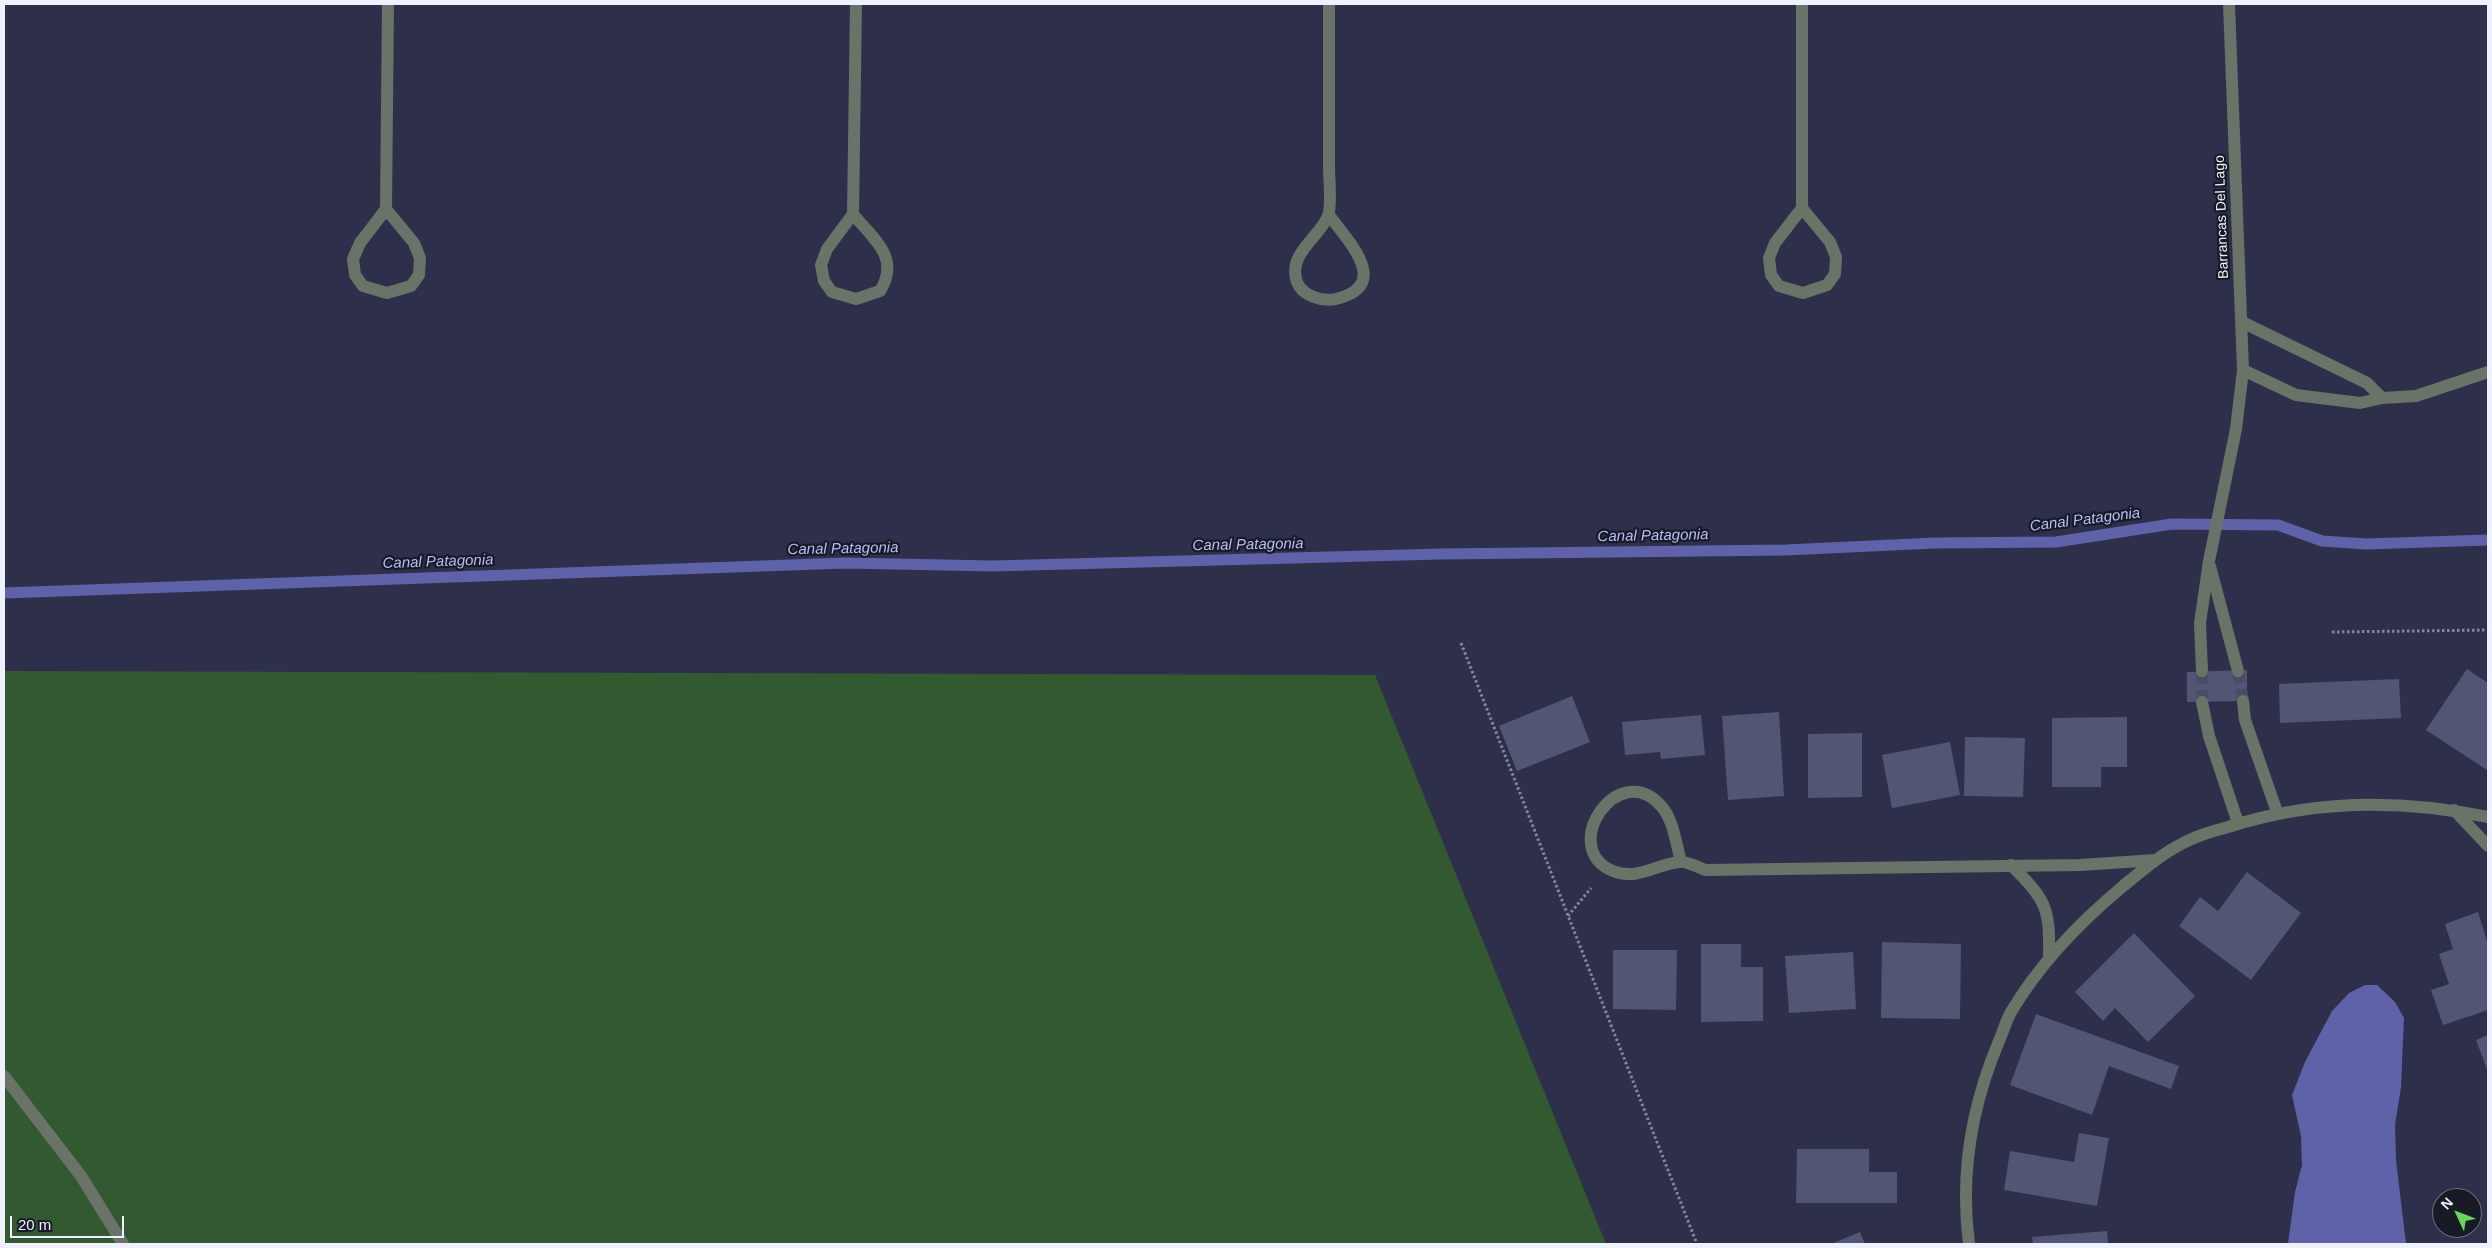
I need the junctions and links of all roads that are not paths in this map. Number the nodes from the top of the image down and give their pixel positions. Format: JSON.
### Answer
{"nodes":[{"id":1,"x":388,"y":4,"type":"edge"},
{"id":2,"x":856,"y":4,"type":"edge"},
{"id":3,"x":1329,"y":4,"type":"edge"},
{"id":4,"x":1802,"y":4,"type":"edge"},
{"id":5,"x":2229,"y":4,"type":"edge"},
{"id":6,"x":1802,"y":208,"type":"junction"},
{"id":7,"x":386,"y":209,"type":"junction"},
{"id":8,"x":853,"y":214,"type":"junction"},
{"id":9,"x":1328,"y":215,"type":"junction"},
{"id":10,"x":2242,"y":322,"type":"junction"},
{"id":11,"x":2243,"y":370,"type":"junction"},
{"id":12,"x":2488,"y":372,"type":"edge"},
{"id":13,"x":2382,"y":398,"type":"junction"},
{"id":14,"x":2209,"y":561,"type":"junction"},
{"id":15,"x":2202,"y":671,"type":"tunnel mouth"},
{"id":16,"x":2238,"y":671,"type":"tunnel mouth"},
{"id":17,"x":2243,"y":701,"type":"tunnel mouth"},
{"id":18,"x":2202,"y":702,"type":"tunnel mouth"},
{"id":19,"x":2454,"y":810,"type":"junction"},
{"id":20,"x":2277,"y":812,"type":"junction"},
{"id":21,"x":2488,"y":817,"type":"edge"},
{"id":22,"x":2238,"y":823,"type":"junction"},
{"id":23,"x":2488,"y":846,"type":"edge"},
{"id":24,"x":2156,"y":860,"type":"junction"},
{"id":25,"x":1681,"y":861,"type":"junction"},
{"id":26,"x":2011,"y":864,"type":"junction"},
{"id":27,"x":2049,"y":957,"type":"junction"},
{"id":28,"x":4,"y":1076,"type":"edge"},
{"id":29,"x":123,"y":1244,"type":"edge"},
{"id":30,"x":1969,"y":1244,"type":"edge"}],
"edges":[{"from":1,"to":7,"type":"street"},
{"from":2,"to":8,"type":"street"},
{"from":3,"to":9,"type":"street"},
{"from":4,"to":6,"type":"street"},
{"from":5,"to":10,"type":"street","name":"Barrancas Del Lago"},
{"from":6,"to":6,"type":"street"},
{"from":7,"to":7,"type":"street"},
{"from":8,"to":8,"type":"street"},
{"from":9,"to":9,"type":"street"},
{"from":10,"to":11,"type":"street","name":"Barrancas Del Lago"},
{"from":10,"to":13,"type":"street"},
{"from":11,"to":13,"type":"street"},
{"from":11,"to":14,"type":"street","name":"Barrancas Del Lago"},
{"from":12,"to":13,"type":"street"},
{"from":14,"to":15,"type":"street","name":"Barrancas Del Lago"},
{"from":14,"to":16,"type":"street"},
{"from":17,"to":20,"type":"street"},
{"from":18,"to":22,"type":"street"},
{"from":19,"to":20,"type":"street"},
{"from":19,"to":21,"type":"street"},
{"from":19,"to":23,"type":"street"},
{"from":20,"to":22,"type":"street"},
{"from":22,"to":24,"type":"street"},
{"from":24,"to":26,"type":"street"},
{"from":24,"to":27,"type":"street"},
{"from":25,"to":25,"type":"street"},
{"from":25,"to":26,"type":"street"},
{"from":26,"to":27,"type":"street"},
{"from":27,"to":30,"type":"street"},
{"from":28,"to":29,"type":"street"}]}
